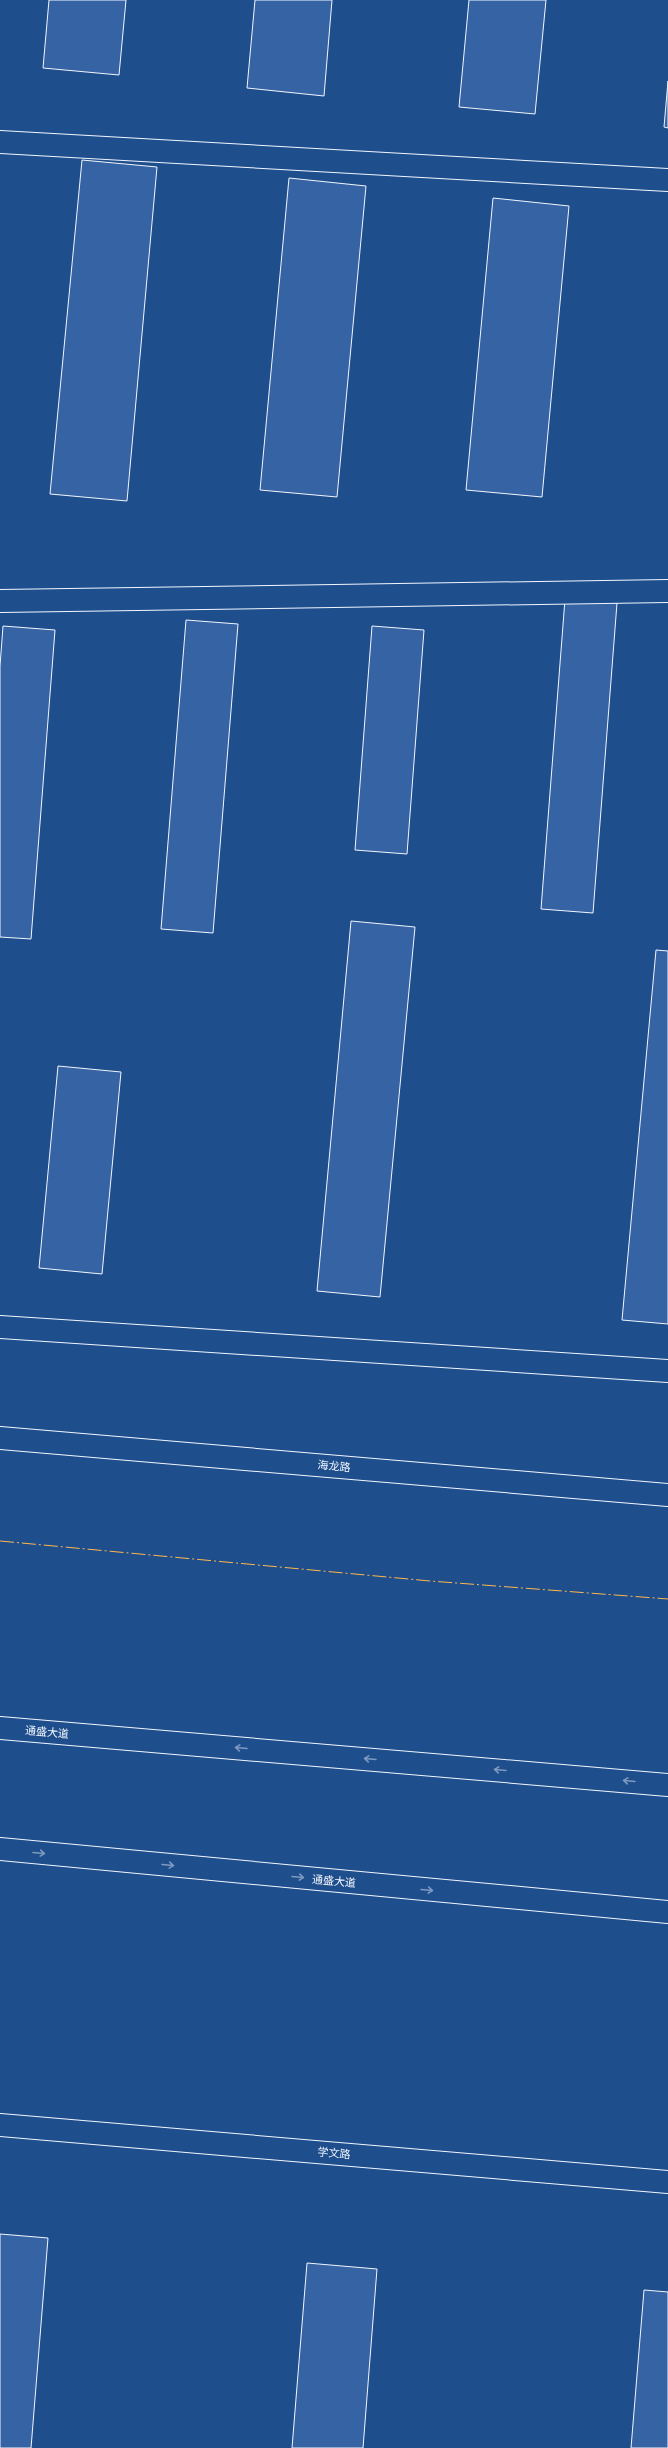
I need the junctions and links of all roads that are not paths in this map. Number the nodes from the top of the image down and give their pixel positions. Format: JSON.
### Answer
{"nodes":[{"id":1,"x":0,"y":142,"type":"edge"},
{"id":2,"x":668,"y":180,"type":"edge"},
{"id":3,"x":668,"y":591,"type":"edge"},
{"id":4,"x":0,"y":600,"type":"edge"},
{"id":5,"x":0,"y":1327,"type":"edge"},
{"id":6,"x":668,"y":1371,"type":"edge"},
{"id":7,"x":0,"y":1438,"type":"edge"},
{"id":8,"x":668,"y":1494,"type":"edge"},
{"id":9,"x":0,"y":1728,"type":"edge"},
{"id":10,"x":668,"y":1785,"type":"edge"},
{"id":11,"x":0,"y":1849,"type":"edge"},
{"id":12,"x":668,"y":1912,"type":"edge"},
{"id":13,"x":0,"y":2125,"type":"edge"},
{"id":14,"x":668,"y":2182,"type":"edge"}],
"edges":[{"from":1,"to":2,"type":"street"},
{"from":3,"to":4,"type":"street"},
{"from":5,"to":6,"type":"street"},
{"from":7,"to":8,"type":"street","name":"海龙路"},
{"from":10,"to":9,"type":"street","name":"通盛大道","one_way":true},
{"from":11,"to":12,"type":"street","name":"通盛大道","one_way":true},
{"from":13,"to":14,"type":"street","name":"学文路"}]}
